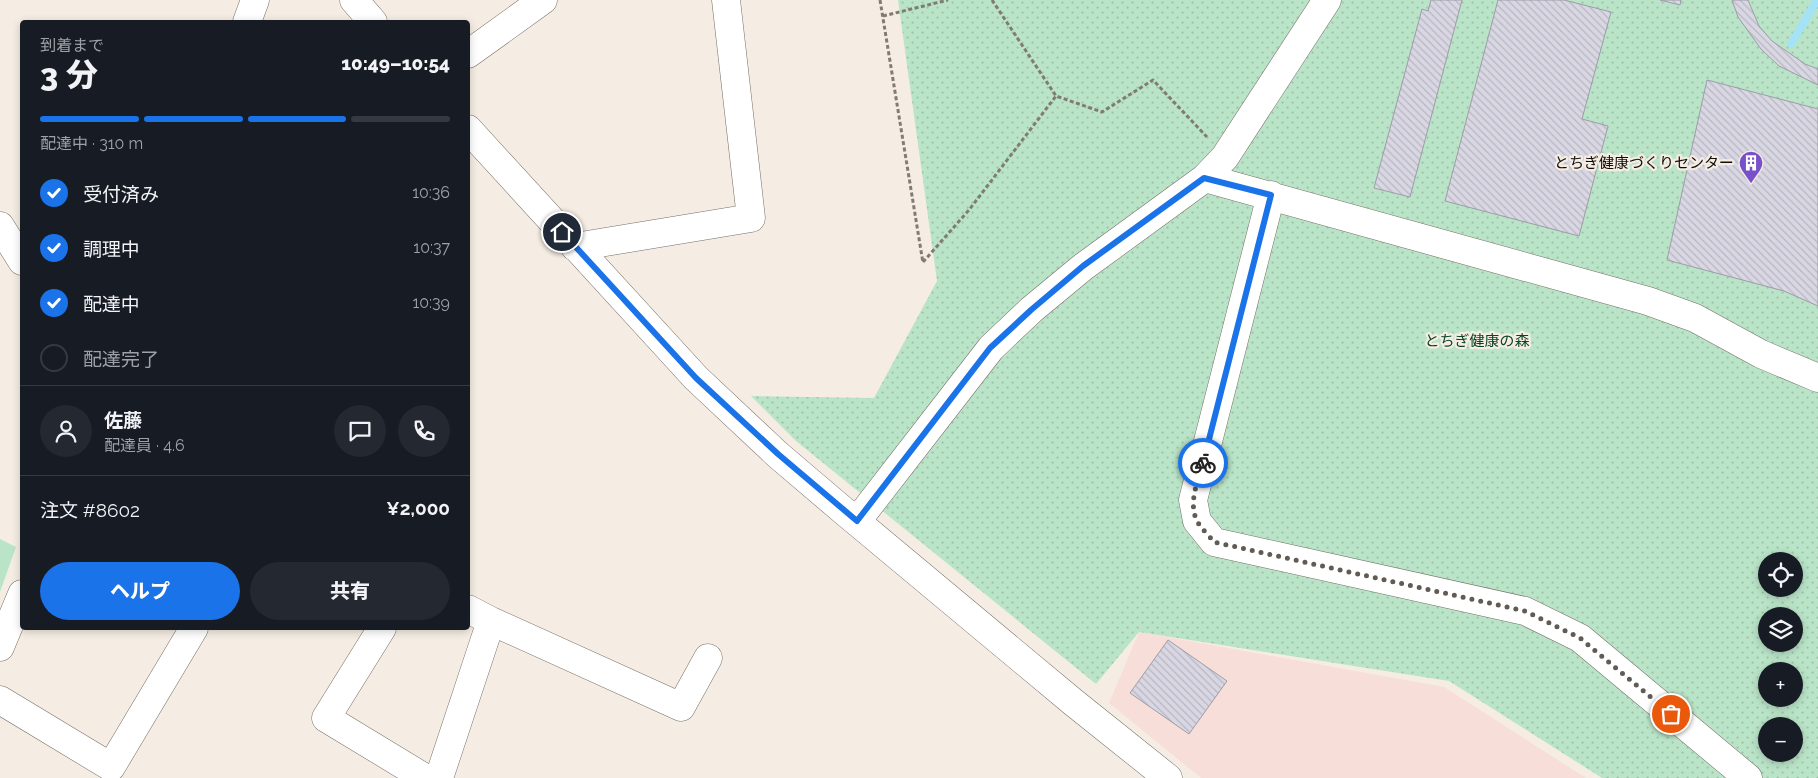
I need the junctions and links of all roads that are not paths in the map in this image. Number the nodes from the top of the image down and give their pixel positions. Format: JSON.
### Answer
{"nodes":[{"id":1,"x":255,"y":0,"type":"edge"},
{"id":2,"x":354,"y":0,"type":"edge"},
{"id":3,"x":543,"y":0,"type":"edge"},
{"id":4,"x":726,"y":0,"type":"edge"},
{"id":5,"x":1327,"y":0,"type":"edge"},
{"id":6,"x":248,"y":20,"type":"edge"},
{"id":7,"x":371,"y":20,"type":"edge"},
{"id":8,"x":470,"y":53,"type":"edge"},
{"id":9,"x":470,"y":131,"type":"edge"},
{"id":10,"x":1204,"y":178,"type":"junction"},
{"id":11,"x":1271,"y":195,"type":"junction"},
{"id":12,"x":0,"y":226,"type":"edge"},
{"id":13,"x":576,"y":247,"type":"junction"},
{"id":14,"x":15,"y":255,"type":"edge"},
{"id":15,"x":1818,"y":378,"type":"edge"},
{"id":16,"x":857,"y":521,"type":"junction"},
{"id":17,"x":20,"y":599,"type":"edge"},
{"id":18,"x":470,"y":609,"type":"edge"},
{"id":19,"x":492,"y":621,"type":"junction"},
{"id":20,"x":193,"y":630,"type":"edge"},
{"id":21,"x":381,"y":630,"type":"edge"},
{"id":22,"x":0,"y":647,"type":"edge"},
{"id":23,"x":708,"y":658,"type":"dead end"},
{"id":24,"x":0,"y":700,"type":"edge"},
{"id":25,"x":120,"y":772,"type":"edge"},
{"id":26,"x":425,"y":778,"type":"edge"},
{"id":27,"x":439,"y":778,"type":"edge"},
{"id":28,"x":1168,"y":778,"type":"edge"},
{"id":29,"x":1748,"y":778,"type":"edge"}],
"edges":[{"from":1,"to":6,"type":"street"},
{"from":2,"to":7,"type":"street"},
{"from":3,"to":8,"type":"street"},
{"from":4,"to":13,"type":"street"},
{"from":5,"to":10,"type":"street"},
{"from":9,"to":13,"type":"street"},
{"from":10,"to":11,"type":"street"},
{"from":10,"to":16,"type":"street"},
{"from":11,"to":15,"type":"street"},
{"from":11,"to":29,"type":"street"},
{"from":12,"to":14,"type":"street"},
{"from":13,"to":16,"type":"street"},
{"from":16,"to":28,"type":"street"},
{"from":17,"to":22,"type":"street"},
{"from":18,"to":19,"type":"street"},
{"from":19,"to":23,"type":"street"},
{"from":19,"to":27,"type":"street"},
{"from":20,"to":25,"type":"street"},
{"from":21,"to":26,"type":"street"},
{"from":24,"to":25,"type":"street"}]}
